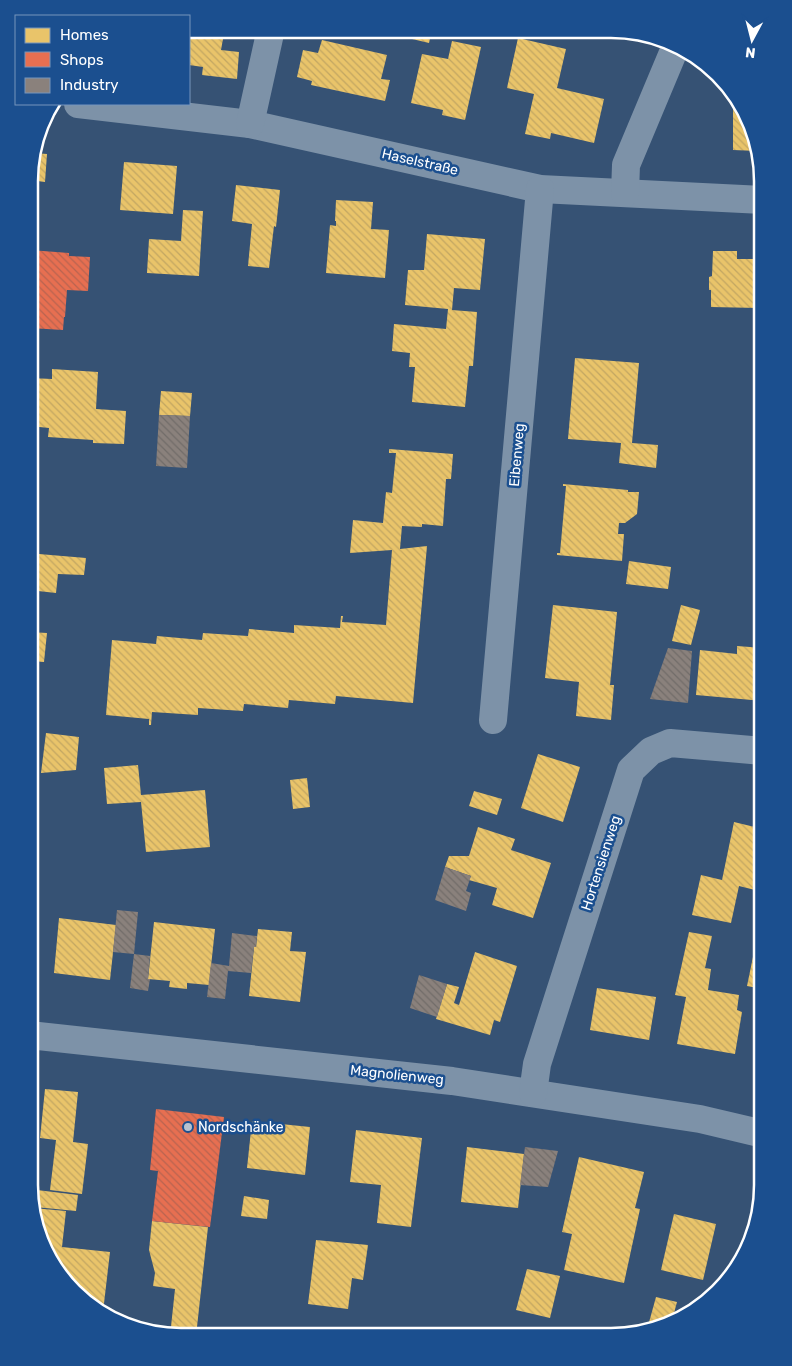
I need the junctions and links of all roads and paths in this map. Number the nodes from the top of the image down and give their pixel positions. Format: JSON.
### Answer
{"nodes":[{"id":1,"x":269,"y":38,"type":"edge"},
{"id":2,"x":673,"y":51,"type":"edge"},
{"id":3,"x":87,"y":105,"type":"edge"},
{"id":4,"x":250,"y":124,"type":"junction"},
{"id":5,"x":540,"y":189,"type":"junction"},
{"id":6,"x":625,"y":193,"type":"junction"},
{"id":7,"x":754,"y":200,"type":"edge"},
{"id":8,"x":493,"y":720,"type":"dead end"},
{"id":9,"x":754,"y":750,"type":"edge"},
{"id":10,"x":38,"y":1036,"type":"edge"},
{"id":11,"x":533,"y":1093,"type":"junction"},
{"id":12,"x":754,"y":1132,"type":"edge"}],
"edges":[{"from":1,"to":4,"type":"street"},
{"from":2,"to":6,"type":"street"},
{"from":3,"to":4,"type":"street","name":"Haselstraße"},
{"from":4,"to":5,"type":"street","name":"Haselstraße"},
{"from":5,"to":6,"type":"street","name":"Haselstraße"},
{"from":5,"to":8,"type":"street","name":"Eibenweg"},
{"from":6,"to":7,"type":"street","name":"Haselstraße"},
{"from":9,"to":11,"type":"street","name":"Hortensienweg"},
{"from":10,"to":11,"type":"street","name":"Magnolienweg"},
{"from":11,"to":12,"type":"street","name":"Magnolienweg"}]}
